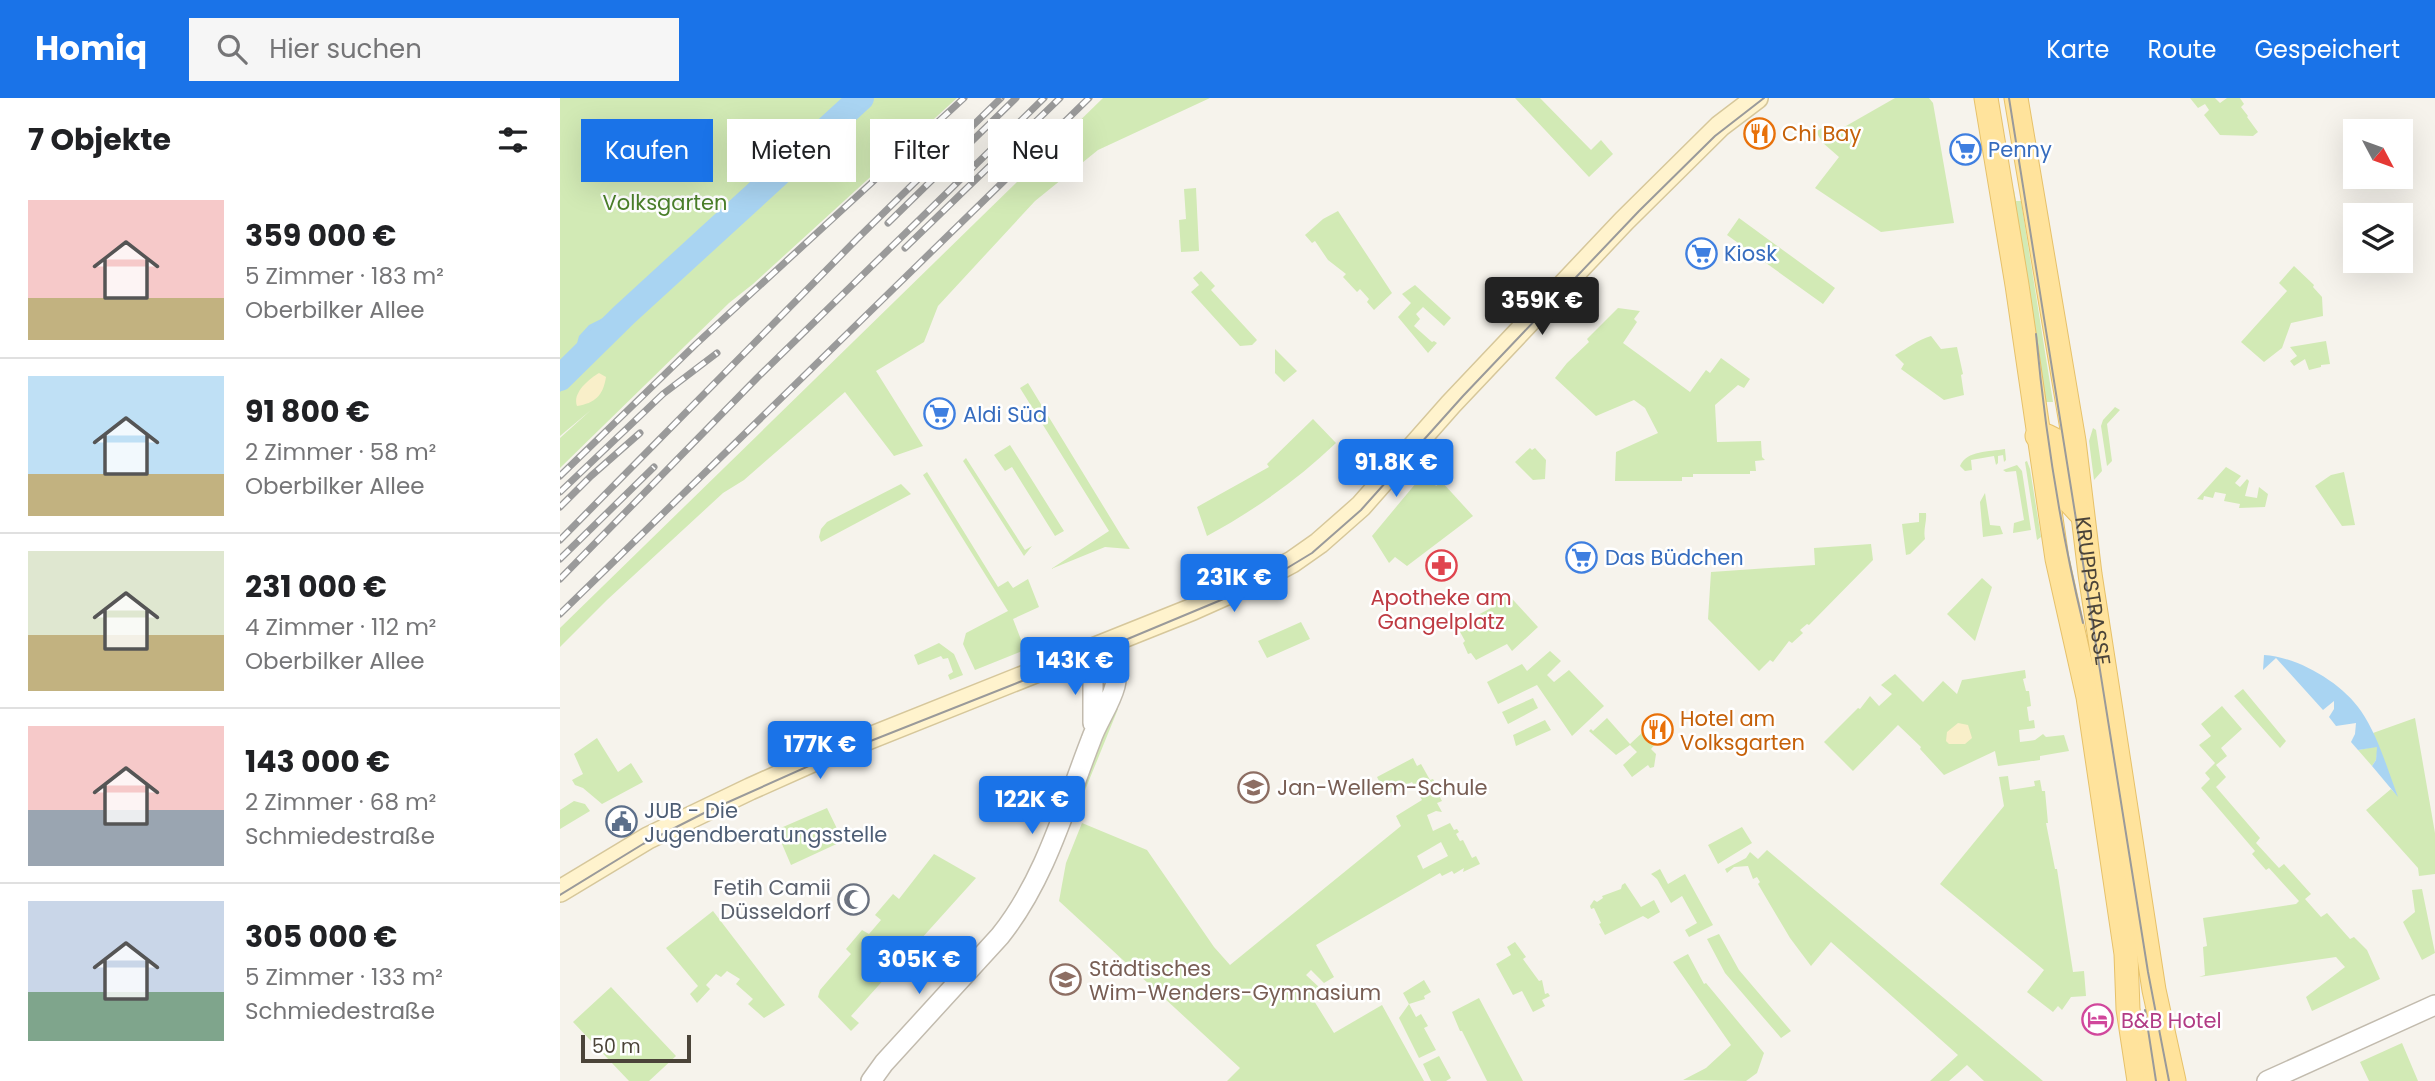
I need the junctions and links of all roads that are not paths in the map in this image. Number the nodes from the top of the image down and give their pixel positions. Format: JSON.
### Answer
{"nodes":[{"id":1,"x":1757,"y":98,"type":"edge"},
{"id":2,"x":1986,"y":98,"type":"edge"},
{"id":3,"x":2016,"y":98,"type":"edge"},
{"id":4,"x":2037,"y":436,"type":"junction"},
{"id":5,"x":2085,"y":527,"type":"junction"},
{"id":6,"x":1106,"y":644,"type":"junction"},
{"id":7,"x":1081,"y":655,"type":"junction"},
{"id":8,"x":1093,"y":735,"type":"junction"},
{"id":9,"x":560,"y":891,"type":"edge"},
{"id":10,"x":2118,"y":898,"type":"junction"},
{"id":11,"x":2435,"y":1005,"type":"edge"},
{"id":12,"x":871,"y":1081,"type":"edge"},
{"id":13,"x":2139,"y":1081,"type":"edge"},
{"id":14,"x":2156,"y":1081,"type":"edge"},
{"id":15,"x":2174,"y":1081,"type":"edge"},
{"id":16,"x":2267,"y":1081,"type":"edge"}],
"edges":[{"from":1,"to":6,"type":"main road"},
{"from":2,"to":4,"type":"main road","name":"KRUPPSTRASSE"},
{"from":3,"to":5,"type":"main road","name":"KRUPPSTRASSE"},
{"from":4,"to":5,"type":"main road"},
{"from":4,"to":10,"type":"main road","name":"KRUPPSTRASSE"},
{"from":5,"to":15,"type":"main road","name":"KRUPPSTRASSE"},
{"from":6,"to":7,"type":"main road"},
{"from":6,"to":8,"type":"street"},
{"from":7,"to":8,"type":"street"},
{"from":7,"to":9,"type":"main road"},
{"from":8,"to":12,"type":"street"},
{"from":10,"to":13,"type":"main road","name":"KRUPPSTRASSE"},
{"from":10,"to":14,"type":"main road","name":"KRUPPSTRASSE"},
{"from":11,"to":16,"type":"street"}]}
